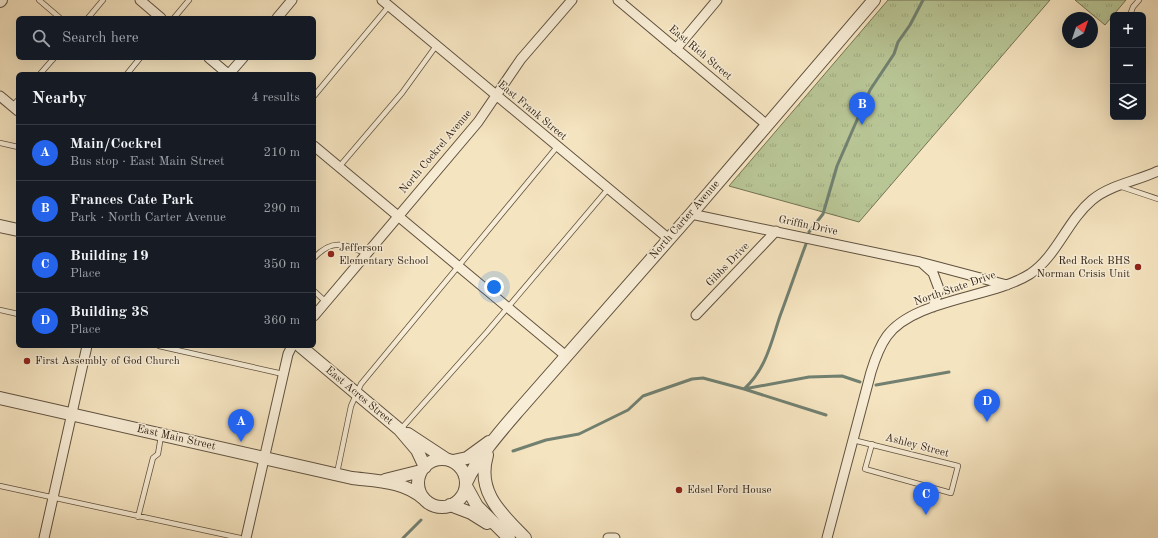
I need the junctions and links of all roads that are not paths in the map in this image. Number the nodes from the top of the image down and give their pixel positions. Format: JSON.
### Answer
{"nodes":[{"id":1,"x":39,"y":0,"type":"edge"},
{"id":2,"x":103,"y":0,"type":"edge"},
{"id":3,"x":140,"y":0,"type":"edge"},
{"id":4,"x":189,"y":0,"type":"edge"},
{"id":5,"x":292,"y":0,"type":"edge"},
{"id":6,"x":382,"y":0,"type":"edge"},
{"id":7,"x":572,"y":0,"type":"edge"},
{"id":8,"x":618,"y":0,"type":"edge"},
{"id":9,"x":717,"y":0,"type":"edge"},
{"id":10,"x":874,"y":0,"type":"edge"},
{"id":11,"x":1139,"y":0,"type":"edge"},
{"id":12,"x":389,"y":6,"type":"junction"},
{"id":13,"x":1131,"y":12,"type":"edge"},
{"id":14,"x":58,"y":16,"type":"edge"},
{"id":15,"x":90,"y":16,"type":"edge"},
{"id":16,"x":159,"y":16,"type":"edge"},
{"id":17,"x":176,"y":16,"type":"edge"},
{"id":18,"x":279,"y":16,"type":"edge"},
{"id":19,"x":436,"y":46,"type":"junction"},
{"id":20,"x":676,"y":49,"type":"junction"},
{"id":21,"x":52,"y":60,"type":"edge"},
{"id":22,"x":138,"y":60,"type":"edge"},
{"id":23,"x":212,"y":60,"type":"edge"},
{"id":24,"x":241,"y":60,"type":"edge"},
{"id":25,"x":42,"y":72,"type":"edge"},
{"id":26,"x":129,"y":72,"type":"edge"},
{"id":27,"x":226,"y":72,"type":"edge"},
{"id":28,"x":231,"y":72,"type":"edge"},
{"id":29,"x":316,"y":94,"type":"edge"},
{"id":30,"x":0,"y":96,"type":"edge"},
{"id":31,"x":496,"y":96,"type":"junction"},
{"id":32,"x":16,"y":106,"type":"edge"},
{"id":33,"x":767,"y":125,"type":"junction"},
{"id":34,"x":0,"y":143,"type":"edge"},
{"id":35,"x":16,"y":147,"type":"edge"},
{"id":36,"x":557,"y":147,"type":"junction"},
{"id":37,"x":316,"y":148,"type":"edge"},
{"id":38,"x":339,"y":167,"type":"junction"},
{"id":39,"x":1158,"y":171,"type":"edge"},
{"id":40,"x":1119,"y":186,"type":"junction"},
{"id":41,"x":608,"y":189,"type":"junction"},
{"id":42,"x":1158,"y":199,"type":"edge"},
{"id":43,"x":691,"y":214,"type":"junction"},
{"id":44,"x":398,"y":216,"type":"junction"},
{"id":45,"x":0,"y":226,"type":"edge"},
{"id":46,"x":16,"y":230,"type":"edge"},
{"id":47,"x":776,"y":231,"type":"junction"},
{"id":48,"x":668,"y":239,"type":"junction"},
{"id":49,"x":367,"y":254,"type":"junction"},
{"id":50,"x":316,"y":256,"type":"edge"},
{"id":51,"x":920,"y":262,"type":"junction"},
{"id":52,"x":458,"y":266,"type":"junction"},
{"id":53,"x":1007,"y":285,"type":"junction"},
{"id":54,"x":316,"y":293,"type":"edge"},
{"id":55,"x":326,"y":302,"type":"junction"},
{"id":56,"x":508,"y":307,"type":"junction"},
{"id":57,"x":933,"y":307,"type":"junction"},
{"id":58,"x":0,"y":310,"type":"edge"},
{"id":59,"x":16,"y":314,"type":"edge"},
{"id":60,"x":316,"y":314,"type":"edge"},
{"id":61,"x":696,"y":315,"type":"dead end"},
{"id":62,"x":87,"y":348,"type":"edge"},
{"id":63,"x":168,"y":348,"type":"edge"},
{"id":64,"x":291,"y":348,"type":"edge"},
{"id":65,"x":302,"y":348,"type":"edge"},
{"id":66,"x":566,"y":356,"type":"junction"},
{"id":67,"x":283,"y":374,"type":"junction"},
{"id":68,"x":357,"y":394,"type":"junction"},
{"id":69,"x":0,"y":398,"type":"edge"},
{"id":70,"x":71,"y":414,"type":"junction"},
{"id":71,"x":400,"y":430,"type":"junction"},
{"id":72,"x":162,"y":434,"type":"junction"},
{"id":73,"x":495,"y":438,"type":"junction"},
{"id":74,"x":853,"y":440,"type":"junction"},
{"id":75,"x":872,"y":444,"type":"junction"},
{"id":76,"x":488,"y":450,"type":"junction"},
{"id":77,"x":264,"y":458,"type":"junction"},
{"id":78,"x":450,"y":460,"type":"junction"},
{"id":79,"x":423,"y":469,"type":"junction"},
{"id":80,"x":337,"y":475,"type":"junction"},
{"id":81,"x":376,"y":481,"type":"junction"},
{"id":82,"x":466,"y":485,"type":"junction"},
{"id":83,"x":0,"y":486,"type":"edge"},
{"id":84,"x":53,"y":498,"type":"junction"},
{"id":85,"x":424,"y":499,"type":"junction"},
{"id":86,"x":450,"y":505,"type":"junction"},
{"id":87,"x":138,"y":517,"type":"junction"},
{"id":88,"x":498,"y":529,"type":"junction"},
{"id":89,"x":44,"y":538,"type":"edge"},
{"id":90,"x":240,"y":538,"type":"edge"},
{"id":91,"x":246,"y":538,"type":"edge"},
{"id":92,"x":509,"y":538,"type":"edge"},
{"id":93,"x":525,"y":538,"type":"edge"},
{"id":94,"x":608,"y":538,"type":"edge"},
{"id":95,"x":615,"y":538,"type":"edge"},
{"id":96,"x":827,"y":538,"type":"edge"}],
"edges":[{"from":1,"to":14,"type":"lane"},
{"from":2,"to":15,"type":"lane"},
{"from":3,"to":16,"type":"street"},
{"from":4,"to":17,"type":"lane"},
{"from":5,"to":18,"type":"street"},
{"from":6,"to":12,"type":"street","name":"East Frank Street"},
{"from":7,"to":31,"type":"street","name":"North Cockrel Avenue"},
{"from":8,"to":20,"type":"street","name":"East Rich Street"},
{"from":9,"to":20,"type":"street"},
{"from":10,"to":33,"type":"street","name":"North Carter Avenue"},
{"from":11,"to":13,"type":"lane"},
{"from":12,"to":19,"type":"street","name":"East Frank Street"},
{"from":12,"to":29,"type":"lane"},
{"from":19,"to":31,"type":"street","name":"East Frank Street"},
{"from":19,"to":38,"type":"lane"},
{"from":20,"to":33,"type":"street","name":"East Rich Street"},
{"from":21,"to":25,"type":"lane"},
{"from":22,"to":26,"type":"lane"},
{"from":23,"to":27,"type":"street"},
{"from":24,"to":28,"type":"street"},
{"from":30,"to":32,"type":"street"},
{"from":31,"to":36,"type":"street","name":"East Frank Street"},
{"from":31,"to":44,"type":"street","name":"North Cockrel Avenue"},
{"from":33,"to":43,"type":"street","name":"North Carter Avenue"},
{"from":34,"to":35,"type":"lane"},
{"from":36,"to":41,"type":"street","name":"East Frank Street"},
{"from":36,"to":52,"type":"lane"},
{"from":37,"to":38,"type":"street"},
{"from":38,"to":44,"type":"street"},
{"from":39,"to":40,"type":"street","name":"North State Drive"},
{"from":40,"to":42,"type":"lane"},
{"from":40,"to":53,"type":"street","name":"North State Drive"},
{"from":41,"to":48,"type":"street","name":"East Frank Street"},
{"from":41,"to":56,"type":"lane"},
{"from":43,"to":47,"type":"street","name":"Griffin Drive"},
{"from":43,"to":48,"type":"street","name":"North Carter Avenue"},
{"from":44,"to":49,"type":"street","name":"North Cockrel Avenue"},
{"from":44,"to":52,"type":"street"},
{"from":45,"to":46,"type":"street"},
{"from":47,"to":51,"type":"street","name":"Griffin Drive"},
{"from":47,"to":61,"type":"street","name":"Gibbs Drive"},
{"from":48,"to":66,"type":"street","name":"North Carter Avenue"},
{"from":49,"to":50,"type":"lane"},
{"from":49,"to":55,"type":"street","name":"North Cockrel Avenue"},
{"from":51,"to":53,"type":"street","name":"Griffin Drive"},
{"from":51,"to":57,"type":"street"},
{"from":52,"to":56,"type":"street"},
{"from":52,"to":68,"type":"lane"},
{"from":53,"to":57,"type":"street","name":"North State Drive"},
{"from":54,"to":55,"type":"lane"},
{"from":55,"to":60,"type":"street","name":"North Cockrel Avenue"},
{"from":56,"to":66,"type":"street"},
{"from":56,"to":71,"type":"lane"},
{"from":57,"to":74,"type":"street","name":"North State Drive"},
{"from":58,"to":59,"type":"lane"},
{"from":62,"to":70,"type":"street"},
{"from":63,"to":67,"type":"lane"},
{"from":64,"to":67,"type":"street"},
{"from":65,"to":68,"type":"street","name":"East Acres Street"},
{"from":66,"to":73,"type":"street","name":"North Carter Avenue"},
{"from":67,"to":77,"type":"street"},
{"from":68,"to":71,"type":"street","name":"East Acres Street"},
{"from":68,"to":80,"type":"lane"},
{"from":69,"to":70,"type":"street","name":"East Main Street"},
{"from":70,"to":72,"type":"street","name":"East Main Street"},
{"from":70,"to":84,"type":"street"},
{"from":71,"to":78,"type":"street","name":"East Acres Street"},
{"from":71,"to":79,"type":"street","name":"East Acres Street"},
{"from":72,"to":77,"type":"street","name":"East Main Street"},
{"from":72,"to":87,"type":"lane"},
{"from":73,"to":76,"type":"street","name":"North Carter Avenue"},
{"from":73,"to":78,"type":"street","name":"North Carter Avenue"},
{"from":74,"to":75,"type":"lane","name":"Ashley Street"},
{"from":74,"to":96,"type":"street","name":"North State Drive"},
{"from":75,"to":75,"type":"lane","name":"Ashley Street"},
{"from":76,"to":82,"type":"street","name":"North Carter Avenue"},
{"from":76,"to":93,"type":"street"},
{"from":77,"to":80,"type":"street","name":"East Main Street"},
{"from":77,"to":91,"type":"street"},
{"from":78,"to":79,"type":"street"},
{"from":78,"to":82,"type":"street"},
{"from":79,"to":81,"type":"street","name":"East Main Street"},
{"from":79,"to":85,"type":"street"},
{"from":80,"to":81,"type":"street","name":"East Main Street"},
{"from":81,"to":85,"type":"street","name":"East Main Street"},
{"from":82,"to":86,"type":"street"},
{"from":82,"to":88,"type":"street"},
{"from":83,"to":84,"type":"lane"},
{"from":84,"to":87,"type":"lane"},
{"from":84,"to":89,"type":"street"},
{"from":85,"to":86,"type":"street"},
{"from":86,"to":88,"type":"street"},
{"from":87,"to":90,"type":"lane"},
{"from":88,"to":92,"type":"street"},
{"from":94,"to":95,"type":"street"}]}
